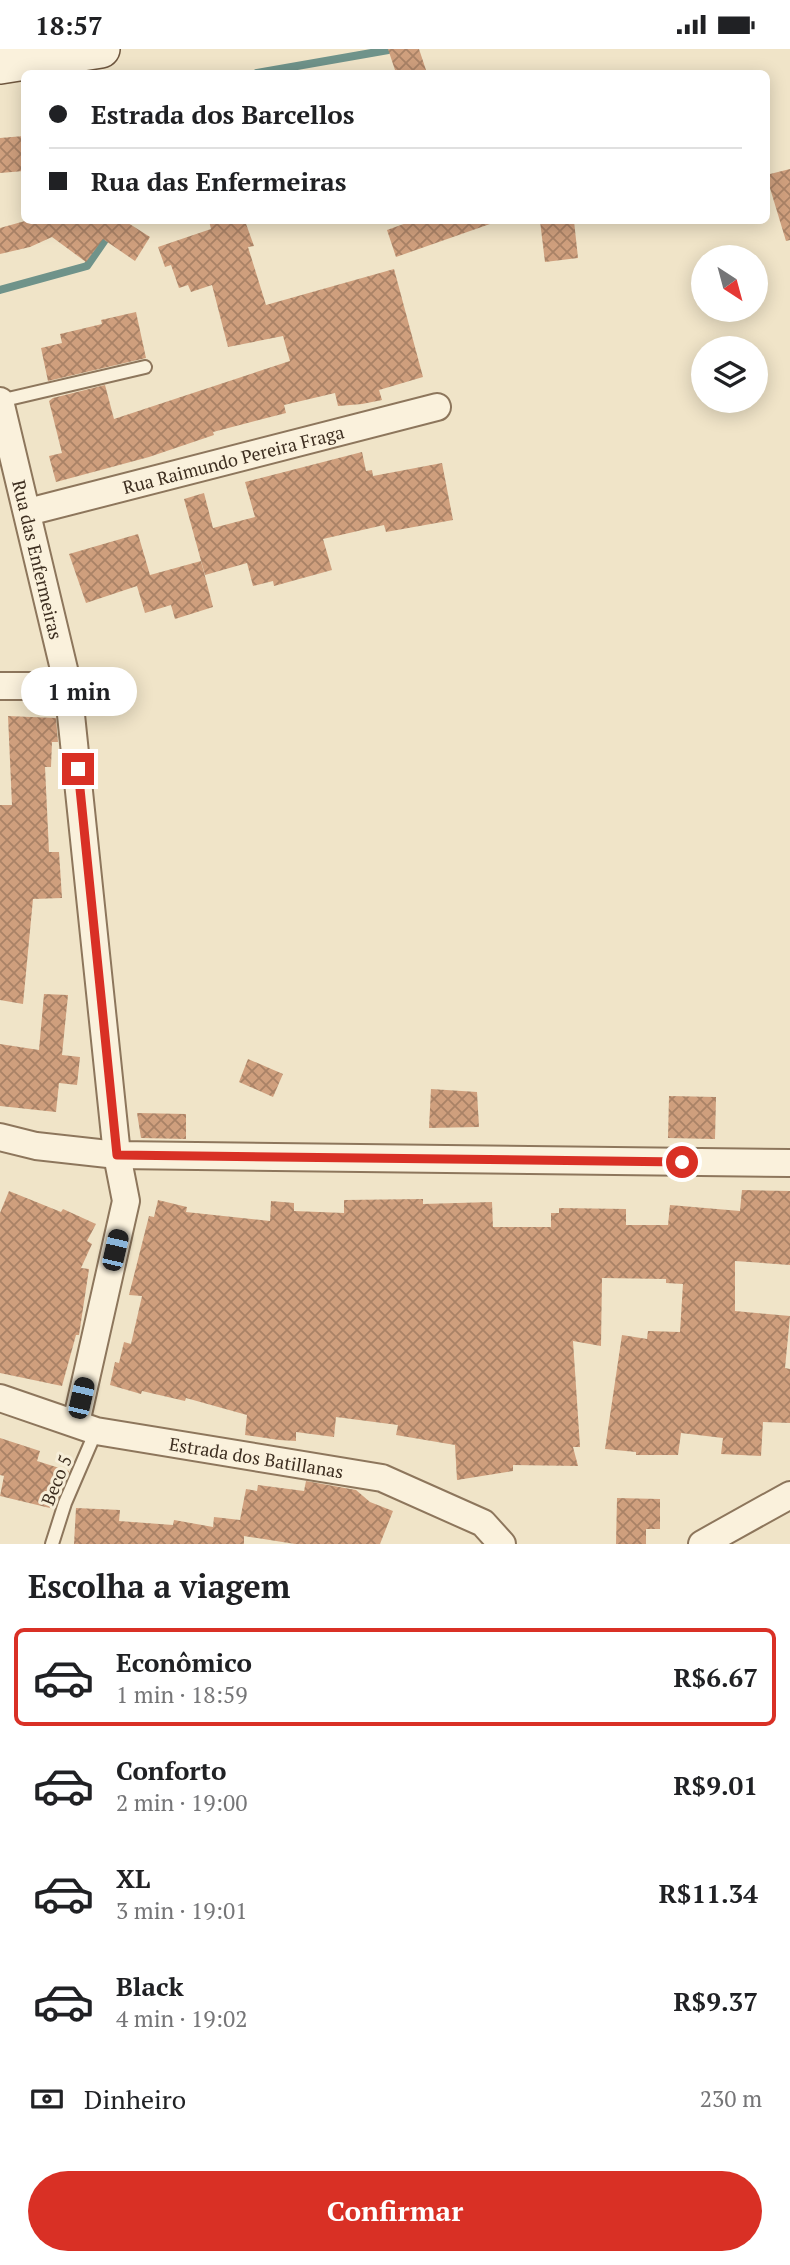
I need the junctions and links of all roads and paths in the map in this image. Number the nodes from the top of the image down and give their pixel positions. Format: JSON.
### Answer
{"nodes":[{"id":1,"x":101,"y":49,"type":"edge"},
{"id":2,"x":0,"y":65,"type":"edge"},
{"id":3,"x":145,"y":367,"type":"dead end"},
{"id":4,"x":0,"y":401,"type":"edge"},
{"id":5,"x":437,"y":407,"type":"dead end"},
{"id":6,"x":28,"y":512,"type":"junction"},
{"id":7,"x":0,"y":686,"type":"edge"},
{"id":8,"x":68,"y":686,"type":"junction"},
{"id":9,"x":0,"y":1137,"type":"edge"},
{"id":10,"x":117,"y":1155,"type":"junction"},
{"id":11,"x":790,"y":1163,"type":"edge"},
{"id":12,"x":0,"y":1398,"type":"edge"},
{"id":13,"x":86,"y":1427,"type":"junction"},
{"id":14,"x":790,"y":1495,"type":"edge"},
{"id":15,"x":52,"y":1544,"type":"edge"},
{"id":16,"x":502,"y":1544,"type":"edge"},
{"id":17,"x":702,"y":1544,"type":"edge"}],
"edges":[{"from":1,"to":2,"type":"main road"},
{"from":3,"to":4,"type":"lane"},
{"from":4,"to":6,"type":"street","name":"Rua das Enfermeiras"},
{"from":5,"to":6,"type":"street","name":"Rua Raimundo Pereira Fraga"},
{"from":6,"to":8,"type":"street","name":"Rua das Enfermeiras"},
{"from":7,"to":8,"type":"street"},
{"from":8,"to":10,"type":"street","name":"Rua das Enfermeiras"},
{"from":9,"to":10,"type":"street"},
{"from":10,"to":11,"type":"street"},
{"from":10,"to":13,"type":"street","name":"Rua das Enfermeiras"},
{"from":12,"to":13,"type":"street","name":"Estrada dos Batillanas"},
{"from":13,"to":15,"type":"lane","name":"Beco 5"},
{"from":13,"to":16,"type":"street","name":"Estrada dos Batillanas"},
{"from":14,"to":17,"type":"street"}]}
